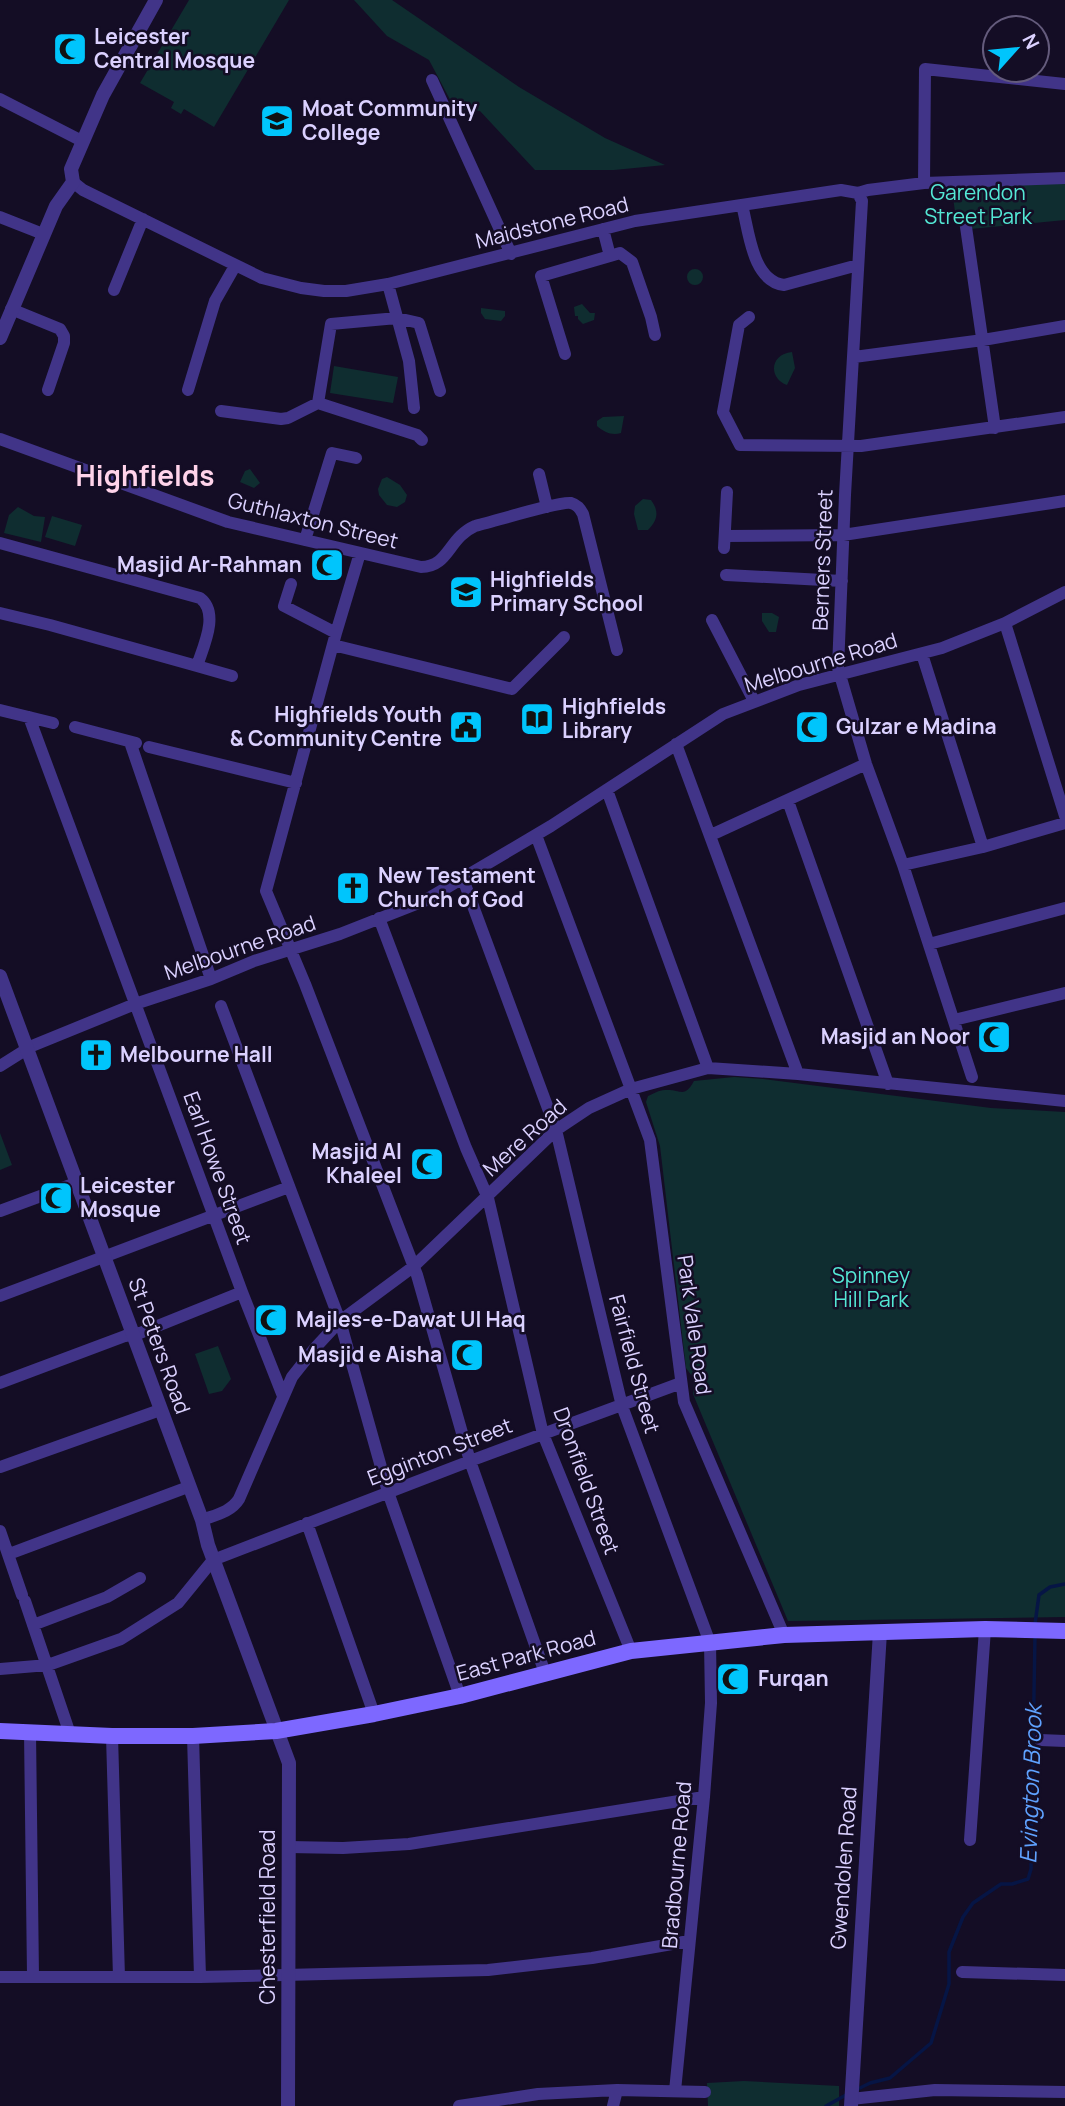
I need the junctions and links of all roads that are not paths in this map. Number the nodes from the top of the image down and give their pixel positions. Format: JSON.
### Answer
{"nodes":[{"id":1,"x":156,"y":0,"type":"edge"},
{"id":2,"x":432,"y":80,"type":"dead end"},
{"id":3,"x":1065,"y":84,"type":"edge"},
{"id":4,"x":0,"y":99,"type":"edge"},
{"id":5,"x":82,"y":141,"type":"junction"},
{"id":6,"x":1065,"y":178,"type":"edge"},
{"id":7,"x":73,"y":182,"type":"junction"},
{"id":8,"x":924,"y":183,"type":"junction"},
{"id":9,"x":858,"y":193,"type":"junction"},
{"id":10,"x":741,"y":205,"type":"junction"},
{"id":11,"x":0,"y":217,"type":"edge"},
{"id":12,"x":143,"y":219,"type":"junction"},
{"id":13,"x":965,"y":220,"type":"dead end"},
{"id":14,"x":603,"y":229,"type":"junction"},
{"id":15,"x":43,"y":234,"type":"junction"},
{"id":16,"x":511,"y":254,"type":"junction"},
{"id":17,"x":610,"y":256,"type":"junction"},
{"id":18,"x":858,"y":265,"type":"junction"},
{"id":19,"x":235,"y":266,"type":"junction"},
{"id":20,"x":388,"y":284,"type":"junction"},
{"id":21,"x":114,"y":290,"type":"dead end"},
{"id":22,"x":11,"y":309,"type":"junction"},
{"id":23,"x":749,"y":317,"type":"dead end"},
{"id":24,"x":397,"y":318,"type":"junction"},
{"id":25,"x":1065,"y":326,"type":"edge"},
{"id":26,"x":655,"y":335,"type":"dead end"},
{"id":27,"x":0,"y":338,"type":"edge"},
{"id":28,"x":983,"y":340,"type":"junction"},
{"id":29,"x":565,"y":354,"type":"dead end"},
{"id":30,"x":854,"y":357,"type":"junction"},
{"id":31,"x":48,"y":390,"type":"dead end"},
{"id":32,"x":188,"y":390,"type":"dead end"},
{"id":33,"x":440,"y":391,"type":"dead end"},
{"id":34,"x":318,"y":403,"type":"junction"},
{"id":35,"x":414,"y":408,"type":"dead end"},
{"id":36,"x":221,"y":411,"type":"dead end"},
{"id":37,"x":1065,"y":417,"type":"edge"},
{"id":38,"x":995,"y":428,"type":"junction"},
{"id":39,"x":0,"y":439,"type":"edge"},
{"id":40,"x":422,"y":440,"type":"dead end"},
{"id":41,"x":848,"y":446,"type":"junction"},
{"id":42,"x":356,"y":458,"type":"dead end"},
{"id":43,"x":540,"y":474,"type":"dead end"},
{"id":44,"x":727,"y":492,"type":"dead end"},
{"id":45,"x":1065,"y":501,"type":"edge"},
{"id":46,"x":547,"y":507,"type":"junction"},
{"id":47,"x":843,"y":535,"type":"junction"},
{"id":48,"x":306,"y":540,"type":"junction"},
{"id":49,"x":0,"y":543,"type":"edge"},
{"id":50,"x":360,"y":553,"type":"junction"},
{"id":51,"x":726,"y":575,"type":"dead end"},
{"id":52,"x":842,"y":581,"type":"junction"},
{"id":53,"x":291,"y":584,"type":"dead end"},
{"id":54,"x":1065,"y":592,"type":"edge"},
{"id":55,"x":0,"y":613,"type":"edge"},
{"id":56,"x":712,"y":620,"type":"dead end"},
{"id":57,"x":1005,"y":623,"type":"junction"},
{"id":58,"x":564,"y":637,"type":"dead end"},
{"id":59,"x":335,"y":639,"type":"junction"},
{"id":60,"x":617,"y":650,"type":"dead end"},
{"id":61,"x":922,"y":654,"type":"junction"},
{"id":62,"x":197,"y":666,"type":"junction"},
{"id":63,"x":839,"y":674,"type":"junction"},
{"id":64,"x":232,"y":676,"type":"dead end"},
{"id":65,"x":754,"y":701,"type":"junction"},
{"id":66,"x":0,"y":710,"type":"edge"},
{"id":67,"x":29,"y":717,"type":"junction"},
{"id":68,"x":53,"y":723,"type":"dead end"},
{"id":69,"x":75,"y":727,"type":"dead end"},
{"id":70,"x":139,"y":744,"type":"junction"},
{"id":71,"x":676,"y":744,"type":"junction"},
{"id":72,"x":866,"y":764,"type":"junction"},
{"id":73,"x":296,"y":783,"type":"junction"},
{"id":74,"x":607,"y":790,"type":"junction"},
{"id":75,"x":788,"y":801,"type":"junction"},
{"id":76,"x":1065,"y":816,"type":"edge"},
{"id":77,"x":1065,"y":823,"type":"edge"},
{"id":78,"x":536,"y":835,"type":"junction"},
{"id":79,"x":711,"y":835,"type":"junction"},
{"id":80,"x":983,"y":847,"type":"junction"},
{"id":81,"x":903,"y":865,"type":"junction"},
{"id":82,"x":463,"y":879,"type":"junction"},
{"id":83,"x":1065,"y":908,"type":"edge"},
{"id":84,"x":379,"y":918,"type":"junction"},
{"id":85,"x":929,"y":944,"type":"junction"},
{"id":86,"x":292,"y":950,"type":"junction"},
{"id":87,"x":0,"y":976,"type":"edge"},
{"id":88,"x":211,"y":979,"type":"junction"},
{"id":89,"x":1065,"y":993,"type":"edge"},
{"id":90,"x":135,"y":1004,"type":"junction"},
{"id":91,"x":221,"y":1006,"type":"dead end"},
{"id":92,"x":954,"y":1020,"type":"junction"},
{"id":93,"x":27,"y":1049,"type":"junction"},
{"id":94,"x":0,"y":1066,"type":"edge"},
{"id":95,"x":708,"y":1068,"type":"junction"},
{"id":96,"x":798,"y":1074,"type":"junction"},
{"id":97,"x":972,"y":1077,"type":"dead end"},
{"id":98,"x":888,"y":1084,"type":"junction"},
{"id":99,"x":631,"y":1089,"type":"junction"},
{"id":100,"x":1065,"y":1101,"type":"edge"},
{"id":101,"x":556,"y":1130,"type":"junction"},
{"id":102,"x":76,"y":1183,"type":"junction"},
{"id":103,"x":289,"y":1187,"type":"junction"},
{"id":104,"x":488,"y":1198,"type":"junction"},
{"id":105,"x":0,"y":1211,"type":"edge"},
{"id":106,"x":214,"y":1215,"type":"junction"},
{"id":107,"x":104,"y":1257,"type":"junction"},
{"id":108,"x":413,"y":1267,"type":"junction"},
{"id":109,"x":242,"y":1292,"type":"junction"},
{"id":110,"x":0,"y":1296,"type":"edge"},
{"id":111,"x":340,"y":1321,"type":"junction"},
{"id":112,"x":133,"y":1334,"type":"junction"},
{"id":113,"x":0,"y":1383,"type":"edge"},
{"id":114,"x":681,"y":1383,"type":"junction"},
{"id":115,"x":283,"y":1396,"type":"junction"},
{"id":116,"x":622,"y":1406,"type":"junction"},
{"id":117,"x":160,"y":1410,"type":"junction"},
{"id":118,"x":543,"y":1434,"type":"junction"},
{"id":119,"x":470,"y":1461,"type":"junction"},
{"id":120,"x":0,"y":1466,"type":"edge"},
{"id":121,"x":188,"y":1487,"type":"junction"},
{"id":122,"x":388,"y":1492,"type":"junction"},
{"id":123,"x":202,"y":1520,"type":"junction"},
{"id":124,"x":307,"y":1523,"type":"junction"},
{"id":125,"x":0,"y":1531,"type":"edge"},
{"id":126,"x":9,"y":1554,"type":"junction"},
{"id":127,"x":214,"y":1560,"type":"junction"},
{"id":128,"x":140,"y":1578,"type":"dead end"},
{"id":129,"x":33,"y":1625,"type":"junction"},
{"id":130,"x":985,"y":1629,"type":"junction"},
{"id":131,"x":1065,"y":1631,"type":"edge"},
{"id":132,"x":880,"y":1632,"type":"junction"},
{"id":133,"x":784,"y":1635,"type":"junction"},
{"id":134,"x":710,"y":1643,"type":"junction"},
{"id":135,"x":631,"y":1651,"type":"junction"},
{"id":136,"x":48,"y":1665,"type":"junction"},
{"id":137,"x":0,"y":1669,"type":"edge"},
{"id":138,"x":545,"y":1673,"type":"junction"},
{"id":139,"x":460,"y":1696,"type":"junction"},
{"id":140,"x":374,"y":1714,"type":"junction"},
{"id":141,"x":0,"y":1731,"type":"edge"},
{"id":142,"x":276,"y":1731,"type":"junction"},
{"id":143,"x":30,"y":1732,"type":"junction"},
{"id":144,"x":70,"y":1734,"type":"junction"},
{"id":145,"x":112,"y":1736,"type":"junction"},
{"id":146,"x":193,"y":1736,"type":"junction"},
{"id":147,"x":1040,"y":1740,"type":"dead end"},
{"id":148,"x":1065,"y":1741,"type":"edge"},
{"id":149,"x":704,"y":1797,"type":"junction"},
{"id":150,"x":970,"y":1840,"type":"dead end"},
{"id":151,"x":289,"y":1847,"type":"junction"},
{"id":152,"x":689,"y":1941,"type":"junction"},
{"id":153,"x":962,"y":1972,"type":"dead end"},
{"id":154,"x":289,"y":1974,"type":"junction"},
{"id":155,"x":1065,"y":1975,"type":"edge"},
{"id":156,"x":33,"y":1976,"type":"junction"},
{"id":157,"x":0,"y":1977,"type":"edge"},
{"id":158,"x":120,"y":1977,"type":"junction"},
{"id":159,"x":200,"y":1977,"type":"junction"},
{"id":160,"x":617,"y":2090,"type":"junction"},
{"id":161,"x":675,"y":2091,"type":"junction"},
{"id":162,"x":705,"y":2092,"type":"dead end"},
{"id":163,"x":1065,"y":2092,"type":"edge"},
{"id":164,"x":851,"y":2098,"type":"edge"},
{"id":165,"x":288,"y":2106,"type":"edge"},
{"id":166,"x":459,"y":2106,"type":"edge"},
{"id":167,"x":613,"y":2106,"type":"edge"}],
"edges":[{"from":1,"to":5,"type":"street"},
{"from":2,"to":16,"type":"street"},
{"from":3,"to":8,"type":"street"},
{"from":4,"to":5,"type":"street"},
{"from":5,"to":7,"type":"street"},
{"from":6,"to":8,"type":"street","name":"Maidstone Road"},
{"from":7,"to":12,"type":"street","name":"Maidstone Road"},
{"from":7,"to":15,"type":"street"},
{"from":8,"to":9,"type":"street","name":"Maidstone Road"},
{"from":9,"to":10,"type":"street","name":"Maidstone Road"},
{"from":9,"to":18,"type":"street","name":"Berners Street"},
{"from":10,"to":14,"type":"street","name":"Maidstone Road"},
{"from":10,"to":18,"type":"street"},
{"from":11,"to":15,"type":"street"},
{"from":12,"to":19,"type":"street","name":"Maidstone Road"},
{"from":12,"to":21,"type":"street"},
{"from":13,"to":28,"type":"street"},
{"from":14,"to":16,"type":"street","name":"Maidstone Road"},
{"from":14,"to":17,"type":"street"},
{"from":15,"to":22,"type":"street"},
{"from":16,"to":20,"type":"street","name":"Maidstone Road"},
{"from":17,"to":26,"type":"street"},
{"from":17,"to":29,"type":"street"},
{"from":18,"to":30,"type":"street","name":"Berners Street"},
{"from":19,"to":20,"type":"street","name":"Maidstone Road"},
{"from":19,"to":32,"type":"street"},
{"from":20,"to":24,"type":"street"},
{"from":22,"to":27,"type":"street"},
{"from":22,"to":31,"type":"street"},
{"from":23,"to":41,"type":"street"},
{"from":24,"to":33,"type":"street"},
{"from":24,"to":34,"type":"street"},
{"from":24,"to":35,"type":"street"},
{"from":25,"to":28,"type":"street"},
{"from":28,"to":30,"type":"street"},
{"from":28,"to":38,"type":"street"},
{"from":30,"to":41,"type":"street","name":"Berners Street"},
{"from":34,"to":36,"type":"street"},
{"from":34,"to":40,"type":"street"},
{"from":37,"to":38,"type":"street"},
{"from":38,"to":41,"type":"street"},
{"from":39,"to":48,"type":"street","name":"Guthlaxton Street"},
{"from":41,"to":47,"type":"street","name":"Berners Street"},
{"from":42,"to":48,"type":"street"},
{"from":43,"to":46,"type":"street"},
{"from":44,"to":47,"type":"street"},
{"from":45,"to":47,"type":"street"},
{"from":46,"to":50,"type":"street","name":"Guthlaxton Street"},
{"from":46,"to":60,"type":"street"},
{"from":47,"to":52,"type":"street","name":"Berners Street"},
{"from":48,"to":50,"type":"street","name":"Guthlaxton Street"},
{"from":49,"to":62,"type":"street"},
{"from":50,"to":59,"type":"street"},
{"from":51,"to":52,"type":"street"},
{"from":52,"to":63,"type":"street","name":"Berners Street"},
{"from":53,"to":59,"type":"street"},
{"from":54,"to":57,"type":"street","name":"Melbourne Road"},
{"from":55,"to":62,"type":"street"},
{"from":56,"to":65,"type":"street"},
{"from":57,"to":61,"type":"street","name":"Melbourne Road"},
{"from":57,"to":76,"type":"street"},
{"from":58,"to":59,"type":"street"},
{"from":59,"to":73,"type":"street"},
{"from":61,"to":63,"type":"street","name":"Melbourne Road"},
{"from":61,"to":80,"type":"street"},
{"from":62,"to":64,"type":"street"},
{"from":63,"to":65,"type":"street","name":"Melbourne Road"},
{"from":63,"to":72,"type":"street","name":"Berners Street"},
{"from":65,"to":71,"type":"street","name":"Melbourne Road"},
{"from":66,"to":67,"type":"street"},
{"from":67,"to":68,"type":"street"},
{"from":67,"to":90,"type":"street","name":"Earl Howe Street"},
{"from":69,"to":70,"type":"street"},
{"from":70,"to":73,"type":"street"},
{"from":70,"to":88,"type":"street"},
{"from":71,"to":74,"type":"street","name":"Melbourne Road"},
{"from":71,"to":79,"type":"street"},
{"from":72,"to":75,"type":"street"},
{"from":72,"to":81,"type":"street","name":"Berners Street"},
{"from":73,"to":86,"type":"street"},
{"from":74,"to":78,"type":"street","name":"Melbourne Road"},
{"from":74,"to":95,"type":"street"},
{"from":75,"to":79,"type":"street"},
{"from":75,"to":98,"type":"street"},
{"from":77,"to":80,"type":"street"},
{"from":78,"to":82,"type":"street","name":"Melbourne Road"},
{"from":78,"to":99,"type":"street","name":"Park Vale Road"},
{"from":79,"to":96,"type":"street"},
{"from":80,"to":81,"type":"street"},
{"from":81,"to":85,"type":"street","name":"Berners Street"},
{"from":82,"to":84,"type":"street","name":"Melbourne Road"},
{"from":82,"to":101,"type":"street","name":"Fairfield Street"},
{"from":83,"to":85,"type":"street"},
{"from":84,"to":86,"type":"street","name":"Melbourne Road"},
{"from":84,"to":104,"type":"street","name":"Dronfield Street"},
{"from":85,"to":92,"type":"street","name":"Berners Street"},
{"from":86,"to":88,"type":"street","name":"Melbourne Road"},
{"from":86,"to":108,"type":"street"},
{"from":87,"to":93,"type":"street","name":"St Peters Road"},
{"from":88,"to":90,"type":"street","name":"Melbourne Road"},
{"from":89,"to":92,"type":"street"},
{"from":90,"to":93,"type":"street","name":"Melbourne Road"},
{"from":90,"to":106,"type":"street","name":"Earl Howe Street"},
{"from":91,"to":103,"type":"street"},
{"from":92,"to":97,"type":"street","name":"Berners Street"},
{"from":93,"to":94,"type":"street","name":"Melbourne Road"},
{"from":93,"to":102,"type":"street","name":"St Peters Road"},
{"from":95,"to":96,"type":"street","name":"Mere Road"},
{"from":95,"to":99,"type":"street","name":"Mere Road"},
{"from":96,"to":98,"type":"street","name":"Mere Road"},
{"from":98,"to":100,"type":"street","name":"Mere Road"},
{"from":99,"to":101,"type":"street","name":"Mere Road"},
{"from":99,"to":114,"type":"street","name":"Park Vale Road"},
{"from":101,"to":104,"type":"street","name":"Mere Road"},
{"from":101,"to":116,"type":"street","name":"Fairfield Street"},
{"from":102,"to":105,"type":"street"},
{"from":102,"to":107,"type":"street","name":"St Peters Road"},
{"from":103,"to":106,"type":"street"},
{"from":103,"to":111,"type":"street"},
{"from":104,"to":108,"type":"street","name":"Mere Road"},
{"from":104,"to":118,"type":"street","name":"Dronfield Street"},
{"from":106,"to":107,"type":"street"},
{"from":106,"to":109,"type":"street","name":"Earl Howe Street"},
{"from":107,"to":110,"type":"street"},
{"from":107,"to":112,"type":"street","name":"St Peters Road"},
{"from":108,"to":111,"type":"street","name":"Mere Road"},
{"from":108,"to":119,"type":"street"},
{"from":109,"to":112,"type":"street"},
{"from":109,"to":115,"type":"street","name":"Earl Howe Street"},
{"from":111,"to":115,"type":"street","name":"Mere Road"},
{"from":111,"to":122,"type":"street"},
{"from":112,"to":113,"type":"street"},
{"from":112,"to":117,"type":"street","name":"St Peters Road"},
{"from":114,"to":116,"type":"street","name":"Egginton Street"},
{"from":114,"to":133,"type":"street","name":"Park Vale Road"},
{"from":115,"to":123,"type":"street","name":"Mere Road"},
{"from":116,"to":118,"type":"street","name":"Egginton Street"},
{"from":116,"to":134,"type":"street","name":"Fairfield Street"},
{"from":117,"to":120,"type":"street"},
{"from":117,"to":121,"type":"street","name":"St Peters Road"},
{"from":118,"to":119,"type":"street","name":"Egginton Street"},
{"from":118,"to":135,"type":"street","name":"Dronfield Street"},
{"from":119,"to":122,"type":"street","name":"Egginton Street"},
{"from":119,"to":138,"type":"street"},
{"from":121,"to":123,"type":"street","name":"St Peters Road"},
{"from":121,"to":126,"type":"street"},
{"from":122,"to":124,"type":"street","name":"Egginton Street"},
{"from":122,"to":139,"type":"street"},
{"from":123,"to":127,"type":"street","name":"St Peters Road"},
{"from":124,"to":127,"type":"street","name":"Egginton Street"},
{"from":124,"to":140,"type":"street"},
{"from":125,"to":126,"type":"street"},
{"from":126,"to":129,"type":"street"},
{"from":127,"to":136,"type":"street"},
{"from":127,"to":142,"type":"street","name":"St Peters Road"},
{"from":128,"to":129,"type":"street"},
{"from":129,"to":136,"type":"street"},
{"from":130,"to":131,"type":"main road","name":"East Park Road"},
{"from":130,"to":132,"type":"main road","name":"East Park Road"},
{"from":130,"to":150,"type":"street"},
{"from":132,"to":133,"type":"main road","name":"East Park Road"},
{"from":132,"to":164,"type":"street","name":"Gwendolen Road"},
{"from":133,"to":134,"type":"main road","name":"East Park Road"},
{"from":134,"to":135,"type":"main road","name":"East Park Road"},
{"from":134,"to":149,"type":"street","name":"Bradbourne Road"},
{"from":135,"to":138,"type":"main road","name":"East Park Road"},
{"from":136,"to":137,"type":"street"},
{"from":136,"to":144,"type":"street"},
{"from":138,"to":139,"type":"main road","name":"East Park Road"},
{"from":139,"to":140,"type":"main road","name":"East Park Road"},
{"from":140,"to":142,"type":"main road","name":"East Park Road"},
{"from":141,"to":143,"type":"main road","name":"East Park Road"},
{"from":142,"to":146,"type":"main road","name":"East Park Road"},
{"from":142,"to":151,"type":"street","name":"Chesterfield Road"},
{"from":143,"to":144,"type":"main road","name":"East Park Road"},
{"from":143,"to":156,"type":"street"},
{"from":144,"to":145,"type":"main road","name":"East Park Road"},
{"from":145,"to":146,"type":"main road","name":"East Park Road"},
{"from":145,"to":158,"type":"street"},
{"from":146,"to":159,"type":"street"},
{"from":147,"to":148,"type":"street"},
{"from":149,"to":151,"type":"street"},
{"from":149,"to":152,"type":"street","name":"Bradbourne Road"},
{"from":151,"to":154,"type":"street","name":"Chesterfield Road"},
{"from":152,"to":154,"type":"street"},
{"from":152,"to":161,"type":"street","name":"Bradbourne Road"},
{"from":153,"to":155,"type":"street"},
{"from":154,"to":159,"type":"street"},
{"from":154,"to":165,"type":"street","name":"Chesterfield Road"},
{"from":156,"to":157,"type":"street"},
{"from":156,"to":158,"type":"street"},
{"from":158,"to":159,"type":"street"},
{"from":160,"to":161,"type":"street"},
{"from":160,"to":166,"type":"street"},
{"from":160,"to":167,"type":"street"},
{"from":161,"to":162,"type":"street"},
{"from":163,"to":164,"type":"street"}]}
